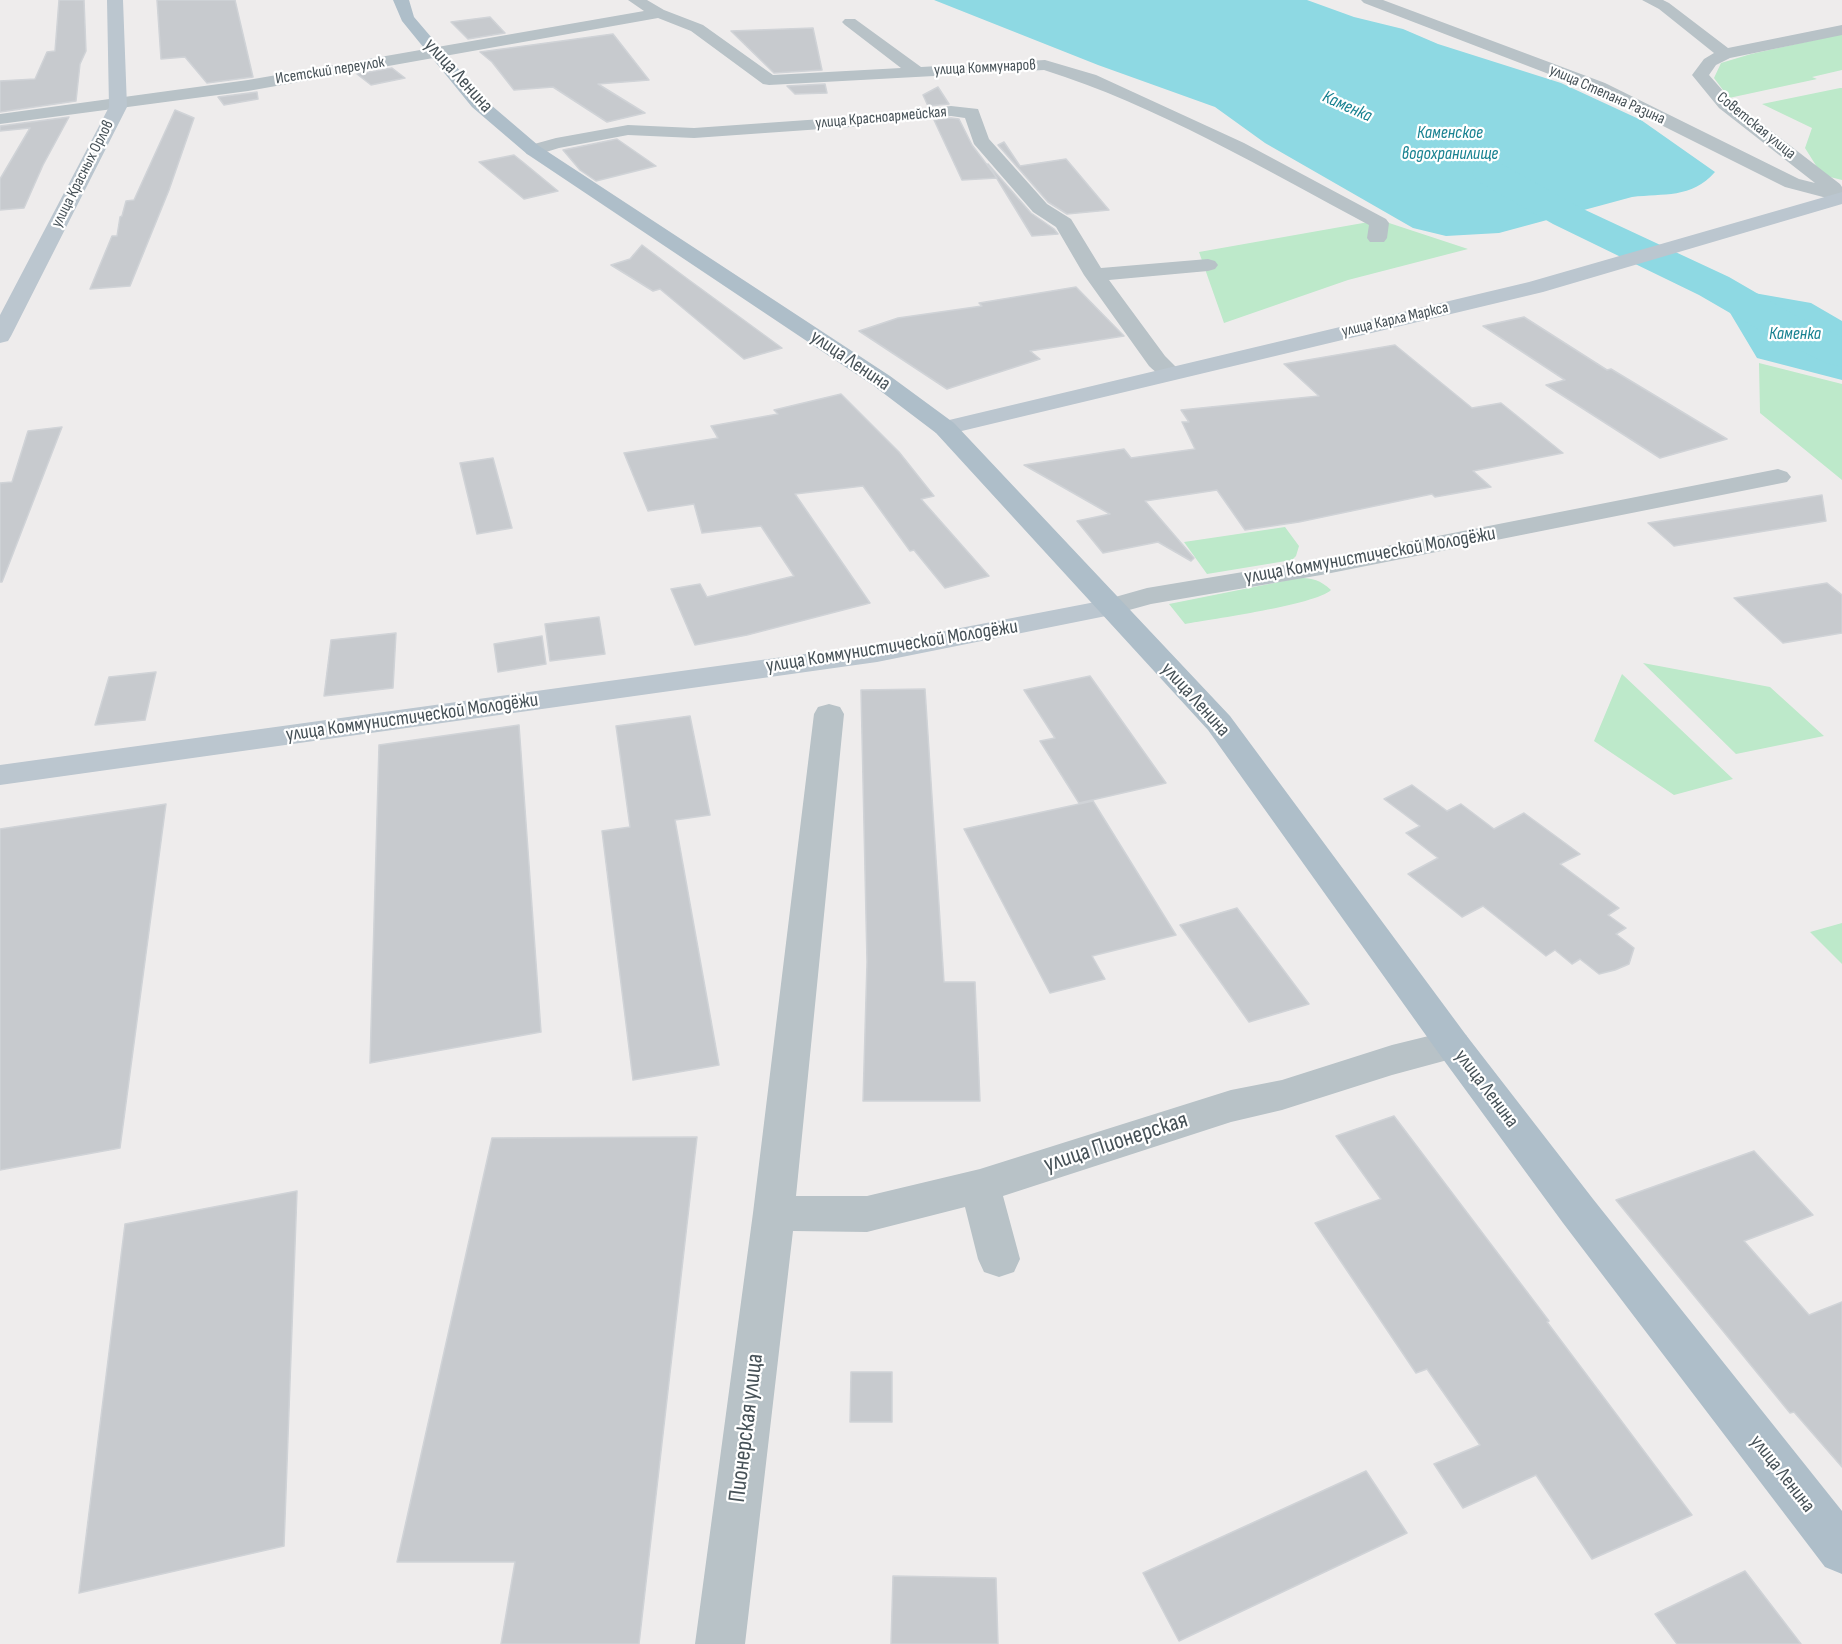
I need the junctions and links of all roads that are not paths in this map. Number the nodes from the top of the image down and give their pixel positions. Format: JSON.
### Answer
{"nodes":[{"id":1,"x":115,"y":0,"type":"edge"},
{"id":2,"x":401,"y":0,"type":"edge"},
{"id":3,"x":636,"y":0,"type":"edge"},
{"id":4,"x":1369,"y":0,"type":"edge"},
{"id":5,"x":1650,"y":0,"type":"edge"},
{"id":6,"x":659,"y":13,"type":"junction"},
{"id":7,"x":850,"y":22,"type":"dead end"},
{"id":8,"x":1842,"y":30,"type":"edge"},
{"id":9,"x":436,"y":54,"type":"junction"},
{"id":10,"x":1725,"y":54,"type":"junction"},
{"id":11,"x":917,"y":72,"type":"junction"},
{"id":12,"x":118,"y":106,"type":"junction"},
{"id":13,"x":0,"y":119,"type":"edge"},
{"id":14,"x":533,"y":150,"type":"junction"},
{"id":15,"x":1842,"y":196,"type":"edge"},
{"id":16,"x":1377,"y":238,"type":"dead end"},
{"id":17,"x":1208,"y":265,"type":"dead end"},
{"id":18,"x":1095,"y":275,"type":"junction"},
{"id":19,"x":0,"y":336,"type":"edge"},
{"id":20,"x":1170,"y":373,"type":"junction"},
{"id":21,"x":945,"y":428,"type":"junction"},
{"id":22,"x":1778,"y":477,"type":"dead end"},
{"id":23,"x":1111,"y":607,"type":"junction"},
{"id":24,"x":830,"y":714,"type":"dead end"},
{"id":25,"x":0,"y":775,"type":"edge"},
{"id":26,"x":1453,"y":1046,"type":"junction"},
{"id":27,"x":981,"y":1186,"type":"junction"},
{"id":28,"x":774,"y":1213,"type":"junction"},
{"id":29,"x":999,"y":1259,"type":"dead end"},
{"id":30,"x":1842,"y":1550,"type":"edge"},
{"id":31,"x":720,"y":1644,"type":"edge"}],
"edges":[{"from":1,"to":12,"type":"street","name":"улица Красных Орлов"},
{"from":2,"to":9,"type":"main road","name":"улица Ленина"},
{"from":3,"to":6,"type":"street","name":"улица Коммунаров"},
{"from":4,"to":15,"type":"street","name":"улица Степана Разина"},
{"from":5,"to":10,"type":"street"},
{"from":6,"to":9,"type":"street","name":"Исетский переулок"},
{"from":6,"to":11,"type":"street","name":"улица Коммунаров"},
{"from":7,"to":11,"type":"street"},
{"from":8,"to":10,"type":"street","name":"Советская улица"},
{"from":9,"to":12,"type":"street","name":"Исетский переулок"},
{"from":9,"to":14,"type":"main road","name":"улица Ленина"},
{"from":10,"to":15,"type":"street","name":"Советская улица"},
{"from":11,"to":16,"type":"street","name":"улица Коммунаров"},
{"from":12,"to":13,"type":"street","name":"Исетский переулок"},
{"from":12,"to":19,"type":"street","name":"улица Красных Орлов"},
{"from":14,"to":18,"type":"street","name":"улица Красноармейская"},
{"from":14,"to":21,"type":"main road","name":"улица Ленина"},
{"from":15,"to":20,"type":"street","name":"улица Карла Маркса"},
{"from":17,"to":18,"type":"street"},
{"from":18,"to":20,"type":"street","name":"улица Красноармейская"},
{"from":20,"to":21,"type":"street","name":"улица Карла Маркса"},
{"from":21,"to":23,"type":"main road","name":"улица Ленина"},
{"from":22,"to":23,"type":"street","name":"улица Коммунистической Молодёжи"},
{"from":23,"to":25,"type":"street","name":"улица Коммунистической Молодёжи"},
{"from":23,"to":26,"type":"main road","name":"улица Ленина"},
{"from":24,"to":28,"type":"street","name":"Пионерская улица"},
{"from":26,"to":27,"type":"street","name":"улица Пионерская"},
{"from":26,"to":30,"type":"main road","name":"улица Ленина"},
{"from":27,"to":28,"type":"street","name":"улица Пионерская"},
{"from":27,"to":29,"type":"street"},
{"from":28,"to":31,"type":"street","name":"Пионерская улица"}]}
